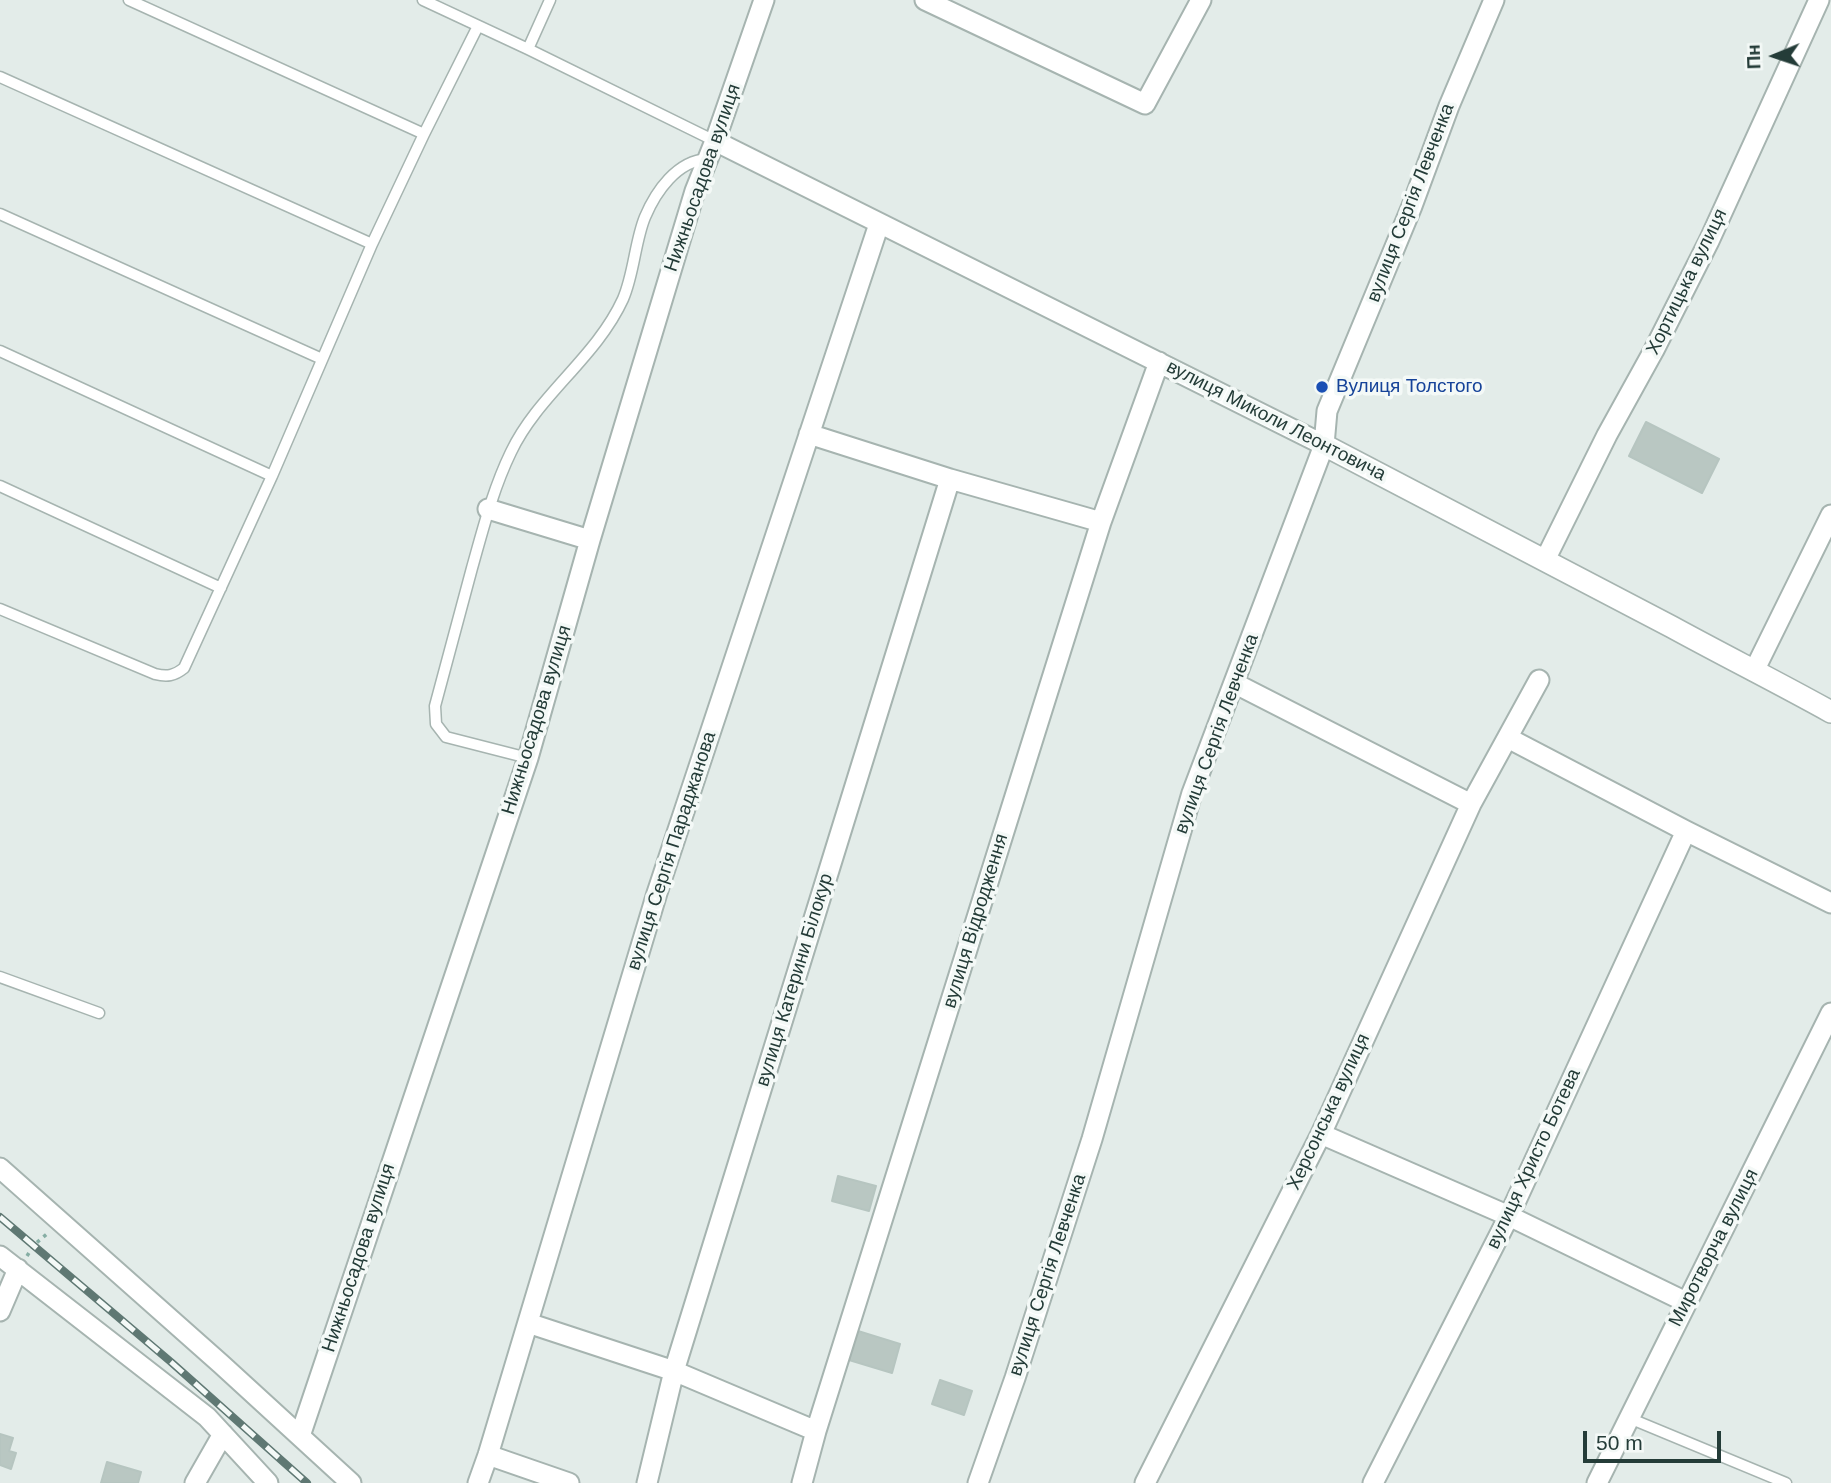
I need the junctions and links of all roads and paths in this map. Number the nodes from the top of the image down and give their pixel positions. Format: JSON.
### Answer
{"nodes":[{"id":1,"x":129,"y":0,"type":"edge"},
{"id":2,"x":423,"y":0,"type":"edge"},
{"id":3,"x":550,"y":0,"type":"edge"},
{"id":4,"x":764,"y":0,"type":"edge"},
{"id":5,"x":925,"y":0,"type":"edge"},
{"id":6,"x":1200,"y":0,"type":"edge"},
{"id":7,"x":1494,"y":0,"type":"edge"},
{"id":8,"x":1819,"y":0,"type":"edge"},
{"id":9,"x":478,"y":26,"type":"junction"},
{"id":10,"x":528,"y":49,"type":"junction"},
{"id":11,"x":0,"y":77,"type":"edge"},
{"id":12,"x":424,"y":134,"type":"junction"},
{"id":13,"x":711,"y":150,"type":"junction"},
{"id":14,"x":0,"y":214,"type":"edge"},
{"id":15,"x":879,"y":224,"type":"junction"},
{"id":16,"x":372,"y":244,"type":"junction"},
{"id":17,"x":0,"y":351,"type":"edge"},
{"id":18,"x":322,"y":359,"type":"junction"},
{"id":19,"x":1159,"y":362,"type":"junction"},
{"id":20,"x":809,"y":434,"type":"junction"},
{"id":21,"x":1324,"y":445,"type":"junction"},
{"id":22,"x":272,"y":475,"type":"junction"},
{"id":23,"x":950,"y":479,"type":"junction"},
{"id":24,"x":0,"y":486,"type":"edge"},
{"id":25,"x":488,"y":509,"type":"junction"},
{"id":26,"x":1831,"y":515,"type":"edge"},
{"id":27,"x":1101,"y":522,"type":"junction"},
{"id":28,"x":590,"y":540,"type":"junction"},
{"id":29,"x":1545,"y":560,"type":"junction"},
{"id":30,"x":221,"y":588,"type":"junction"},
{"id":31,"x":0,"y":609,"type":"edge"},
{"id":32,"x":1754,"y":671,"type":"junction"},
{"id":33,"x":1539,"y":680,"type":"dead end"},
{"id":34,"x":1234,"y":683,"type":"junction"},
{"id":35,"x":1831,"y":712,"type":"edge"},
{"id":36,"x":1508,"y":738,"type":"junction"},
{"id":37,"x":528,"y":758,"type":"junction"},
{"id":38,"x":1471,"y":804,"type":"junction"},
{"id":39,"x":1686,"y":831,"type":"junction"},
{"id":40,"x":1831,"y":903,"type":"edge"},
{"id":41,"x":0,"y":977,"type":"edge"},
{"id":42,"x":99,"y":1013,"type":"dead end"},
{"id":43,"x":1831,"y":1013,"type":"edge"},
{"id":44,"x":1321,"y":1134,"type":"junction"},
{"id":45,"x":0,"y":1168,"type":"edge"},
{"id":46,"x":1509,"y":1216,"type":"junction"},
{"id":47,"x":60,"y":1223,"type":"junction"},
{"id":48,"x":0,"y":1256,"type":"edge"},
{"id":49,"x":18,"y":1269,"type":"junction"},
{"id":50,"x":1686,"y":1302,"type":"junction"},
{"id":51,"x":0,"y":1311,"type":"edge"},
{"id":52,"x":528,"y":1323,"type":"junction"},
{"id":53,"x":674,"y":1371,"type":"junction"},
{"id":54,"x":1629,"y":1418,"type":"junction"},
{"id":55,"x":816,"y":1431,"type":"junction"},
{"id":56,"x":223,"y":1434,"type":"junction"},
{"id":57,"x":300,"y":1436,"type":"junction"},
{"id":58,"x":488,"y":1455,"type":"junction"},
{"id":59,"x":195,"y":1483,"type":"edge"},
{"id":60,"x":268,"y":1483,"type":"edge"},
{"id":61,"x":351,"y":1483,"type":"edge"},
{"id":62,"x":478,"y":1483,"type":"edge"},
{"id":63,"x":569,"y":1483,"type":"edge"},
{"id":64,"x":647,"y":1483,"type":"edge"},
{"id":65,"x":802,"y":1483,"type":"edge"},
{"id":66,"x":978,"y":1483,"type":"edge"},
{"id":67,"x":1146,"y":1483,"type":"edge"},
{"id":68,"x":1373,"y":1483,"type":"edge"},
{"id":69,"x":1597,"y":1483,"type":"edge"},
{"id":70,"x":1786,"y":1483,"type":"edge"}],
"edges":[{"from":1,"to":12,"type":"lane"},
{"from":2,"to":9,"type":"lane"},
{"from":3,"to":10,"type":"lane"},
{"from":4,"to":13,"type":"street","name":"Нижньосадова вулиця"},
{"from":5,"to":6,"type":"street"},
{"from":7,"to":21,"type":"street","name":"вулиця Сергія Левченка"},
{"from":8,"to":29,"type":"street","name":"Хортицька вулиця"},
{"from":9,"to":10,"type":"lane"},
{"from":9,"to":12,"type":"lane"},
{"from":10,"to":13,"type":"lane"},
{"from":11,"to":16,"type":"lane"},
{"from":12,"to":16,"type":"lane"},
{"from":13,"to":15,"type":"street","name":"вулиця Миколи Леонтовича"},
{"from":13,"to":25,"type":"lane"},
{"from":13,"to":28,"type":"street","name":"Нижньосадова вулиця"},
{"from":14,"to":18,"type":"lane"},
{"from":15,"to":19,"type":"street","name":"вулиця Миколи Леонтовича"},
{"from":15,"to":20,"type":"street","name":"вулиця Сергія Параджанова"},
{"from":16,"to":18,"type":"lane"},
{"from":17,"to":22,"type":"lane"},
{"from":18,"to":22,"type":"lane"},
{"from":19,"to":21,"type":"street","name":"вулиця Миколи Леонтовича"},
{"from":19,"to":27,"type":"street","name":"вулиця Відродження"},
{"from":20,"to":23,"type":"street"},
{"from":20,"to":52,"type":"street","name":"вулиця Сергія Параджанова"},
{"from":21,"to":29,"type":"street","name":"вулиця Миколи Леонтовича"},
{"from":21,"to":34,"type":"street","name":"вулиця Сергія Левченка"},
{"from":22,"to":30,"type":"lane"},
{"from":23,"to":27,"type":"street"},
{"from":23,"to":53,"type":"street","name":"вулиця Катерини Білокур"},
{"from":24,"to":30,"type":"lane"},
{"from":25,"to":28,"type":"street"},
{"from":25,"to":37,"type":"lane"},
{"from":26,"to":32,"type":"street"},
{"from":27,"to":55,"type":"street","name":"вулиця Відродження"},
{"from":28,"to":37,"type":"street","name":"Нижньосадова вулиця"},
{"from":29,"to":32,"type":"street","name":"вулиця Миколи Леонтовича"},
{"from":30,"to":31,"type":"lane"},
{"from":32,"to":35,"type":"street","name":"вулиця Миколи Леонтовича"},
{"from":33,"to":36,"type":"street","name":"Херсонська вулиця"},
{"from":34,"to":38,"type":"street"},
{"from":34,"to":66,"type":"street","name":"вулиця Сергія Левченка"},
{"from":36,"to":38,"type":"street","name":"Херсонська вулиця"},
{"from":36,"to":39,"type":"street"},
{"from":37,"to":57,"type":"street","name":"Нижньосадова вулиця"},
{"from":38,"to":44,"type":"street","name":"Херсонська вулиця"},
{"from":39,"to":40,"type":"street"},
{"from":39,"to":46,"type":"street","name":"вулиця Христо Ботева"},
{"from":41,"to":42,"type":"lane"},
{"from":43,"to":50,"type":"street","name":"Миротворча вулиця"},
{"from":44,"to":46,"type":"street"},
{"from":44,"to":67,"type":"street","name":"Херсонська вулиця"},
{"from":45,"to":47,"type":"street"},
{"from":46,"to":50,"type":"street"},
{"from":46,"to":68,"type":"street","name":"вулиця Христо Ботева"},
{"from":47,"to":49,"type":"path"},
{"from":47,"to":57,"type":"street"},
{"from":48,"to":49,"type":"street"},
{"from":49,"to":51,"type":"street"},
{"from":49,"to":56,"type":"street"},
{"from":50,"to":54,"type":"street","name":"Миротворча вулиця"},
{"from":52,"to":53,"type":"street"},
{"from":52,"to":58,"type":"street","name":"вулиця Сергія Параджанова"},
{"from":53,"to":55,"type":"street"},
{"from":53,"to":64,"type":"street","name":"вулиця Катерини Білокур"},
{"from":54,"to":69,"type":"street","name":"Миротворча вулиця"},
{"from":54,"to":70,"type":"lane"},
{"from":55,"to":65,"type":"street","name":"вулиця Відродження"},
{"from":56,"to":59,"type":"street"},
{"from":56,"to":60,"type":"street"},
{"from":57,"to":61,"type":"street"},
{"from":58,"to":62,"type":"street","name":"вулиця Сергія Параджанова"},
{"from":58,"to":63,"type":"street"}]}
